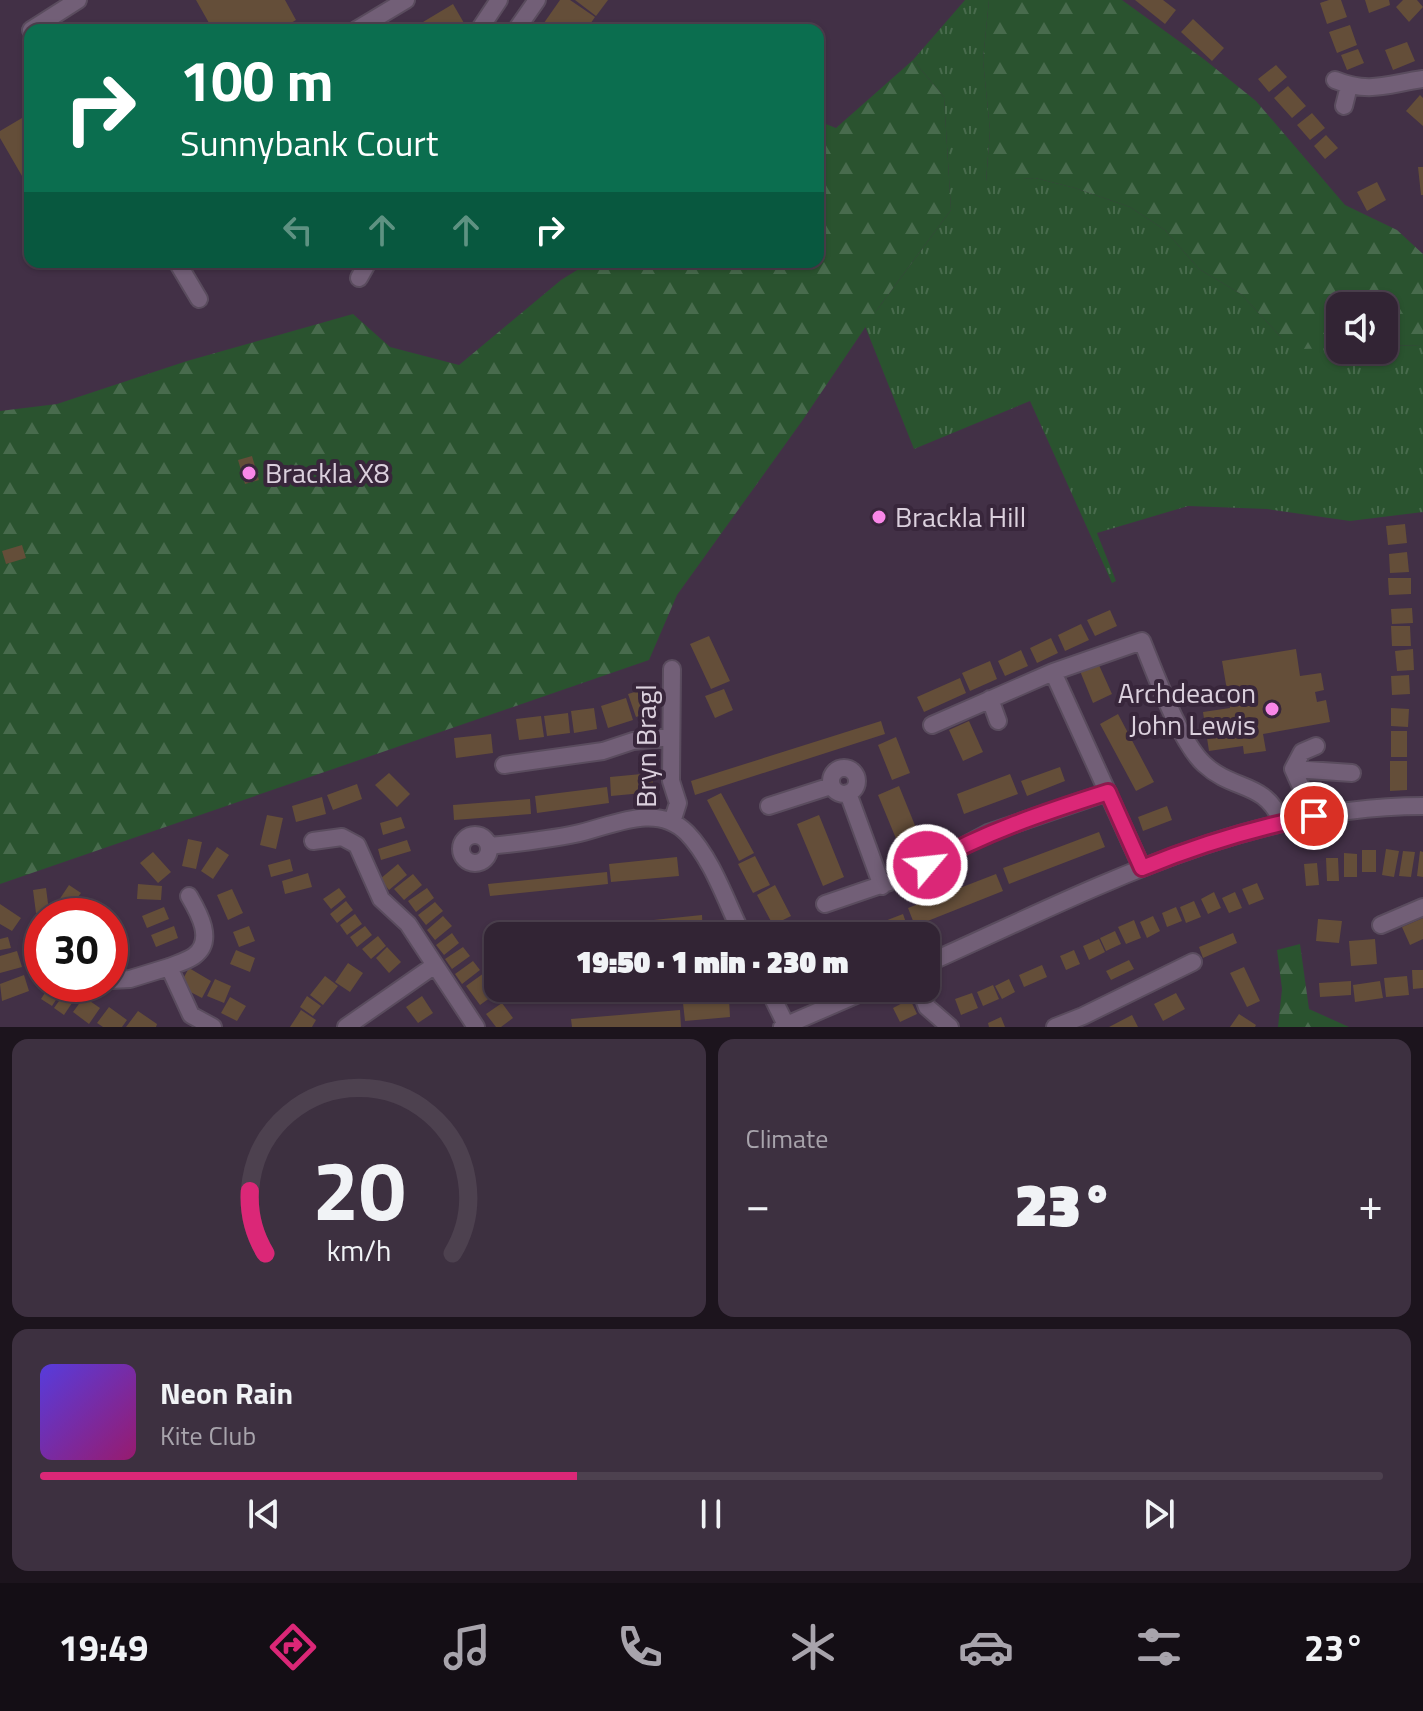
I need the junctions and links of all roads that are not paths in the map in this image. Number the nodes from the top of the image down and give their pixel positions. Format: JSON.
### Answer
{"nodes":[{"id":1,"x":78,"y":0,"type":"edge"},
{"id":2,"x":499,"y":0,"type":"edge"},
{"id":3,"x":537,"y":0,"type":"edge"},
{"id":4,"x":402,"y":1,"type":"edge"},
{"id":5,"x":40,"y":24,"type":"edge"},
{"id":6,"x":366,"y":24,"type":"edge"},
{"id":7,"x":485,"y":24,"type":"edge"},
{"id":8,"x":520,"y":24,"type":"edge"},
{"id":9,"x":1423,"y":79,"type":"edge"},
{"id":10,"x":1344,"y":106,"type":"dead end"},
{"id":11,"x":181,"y":268,"type":"edge"},
{"id":12,"x":365,"y":268,"type":"edge"},
{"id":13,"x":359,"y":278,"type":"dead end"},
{"id":14,"x":199,"y":299,"type":"dead end"},
{"id":15,"x":672,"y":669,"type":"dead end"},
{"id":16,"x":1053,"y":672,"type":"junction"},
{"id":17,"x":990,"y":699,"type":"junction"},
{"id":18,"x":672,"y":707,"type":"junction"},
{"id":19,"x":689,"y":708,"type":"dead end"},
{"id":20,"x":998,"y":721,"type":"dead end"},
{"id":21,"x":932,"y":725,"type":"dead end"},
{"id":22,"x":671,"y":737,"type":"junction"},
{"id":23,"x":1316,"y":746,"type":"dead end"},
{"id":24,"x":504,"y":765,"type":"dead end"},
{"id":25,"x":1293,"y":769,"type":"junction"},
{"id":26,"x":1352,"y":773,"type":"dead end"},
{"id":27,"x":831,"y":786,"type":"junction"},
{"id":28,"x":1108,"y":792,"type":"junction"},
{"id":29,"x":848,"y":793,"type":"junction"},
{"id":30,"x":769,"y":806,"type":"dead end"},
{"id":31,"x":1423,"y":806,"type":"edge"},
{"id":32,"x":1314,"y":816,"type":"junction"},
{"id":33,"x":672,"y":822,"type":"junction"},
{"id":34,"x":1282,"y":822,"type":"junction"},
{"id":35,"x":313,"y":841,"type":"dead end"},
{"id":36,"x":489,"y":846,"type":"dead end"},
{"id":37,"x":1142,"y":868,"type":"junction"},
{"id":38,"x":882,"y":886,"type":"junction"},
{"id":39,"x":189,"y":896,"type":"dead end"},
{"id":40,"x":834,"y":896,"type":"dead end"},
{"id":41,"x":1423,"y":907,"type":"edge"},
{"id":42,"x":736,"y":922,"type":"edge"},
{"id":43,"x":1381,"y":925,"type":"dead end"},
{"id":44,"x":940,"y":958,"type":"edge"},
{"id":45,"x":1193,"y":962,"type":"dead end"},
{"id":46,"x":435,"y":965,"type":"junction"},
{"id":47,"x":169,"y":967,"type":"junction"},
{"id":48,"x":128,"y":979,"type":"edge"},
{"id":49,"x":774,"y":1002,"type":"edge"},
{"id":50,"x":840,"y":1002,"type":"edge"},
{"id":51,"x":925,"y":1002,"type":"edge"},
{"id":52,"x":784,"y":1026,"type":"edge"},
{"id":53,"x":213,"y":1027,"type":"edge"},
{"id":54,"x":346,"y":1027,"type":"edge"},
{"id":55,"x":476,"y":1027,"type":"edge"},
{"id":56,"x":950,"y":1027,"type":"edge"},
{"id":57,"x":1055,"y":1027,"type":"edge"}],
"edges":[{"from":1,"to":5,"type":"street"},
{"from":2,"to":7,"type":"street"},
{"from":3,"to":8,"type":"street"},
{"from":4,"to":6,"type":"street"},
{"from":9,"to":10,"type":"street"},
{"from":11,"to":14,"type":"street"},
{"from":12,"to":13,"type":"street"},
{"from":15,"to":18,"type":"street","name":"Bryn Bragl"},
{"from":16,"to":17,"type":"street"},
{"from":16,"to":28,"type":"street"},
{"from":16,"to":34,"type":"street"},
{"from":17,"to":20,"type":"street"},
{"from":17,"to":21,"type":"street"},
{"from":18,"to":19,"type":"street"},
{"from":18,"to":22,"type":"street","name":"Bryn Bragl"},
{"from":22,"to":24,"type":"street"},
{"from":22,"to":33,"type":"street","name":"Bryn Bragl"},
{"from":23,"to":25,"type":"street"},
{"from":25,"to":26,"type":"street"},
{"from":25,"to":32,"type":"street"},
{"from":27,"to":29,"type":"street"},
{"from":27,"to":29,"type":"street"},
{"from":27,"to":30,"type":"street"},
{"from":28,"to":37,"type":"street"},
{"from":28,"to":38,"type":"street"},
{"from":29,"to":38,"type":"street"},
{"from":31,"to":32,"type":"street"},
{"from":32,"to":34,"type":"street"},
{"from":33,"to":36,"type":"street"},
{"from":33,"to":42,"type":"street"},
{"from":34,"to":37,"type":"street"},
{"from":35,"to":46,"type":"street"},
{"from":37,"to":44,"type":"street"},
{"from":38,"to":40,"type":"street"},
{"from":39,"to":47,"type":"street"},
{"from":41,"to":43,"type":"street"},
{"from":45,"to":57,"type":"street"},
{"from":46,"to":54,"type":"street"},
{"from":46,"to":55,"type":"street"},
{"from":47,"to":48,"type":"street"},
{"from":47,"to":53,"type":"street"},
{"from":49,"to":52,"type":"street"},
{"from":50,"to":52,"type":"street"},
{"from":51,"to":56,"type":"street"}]}
